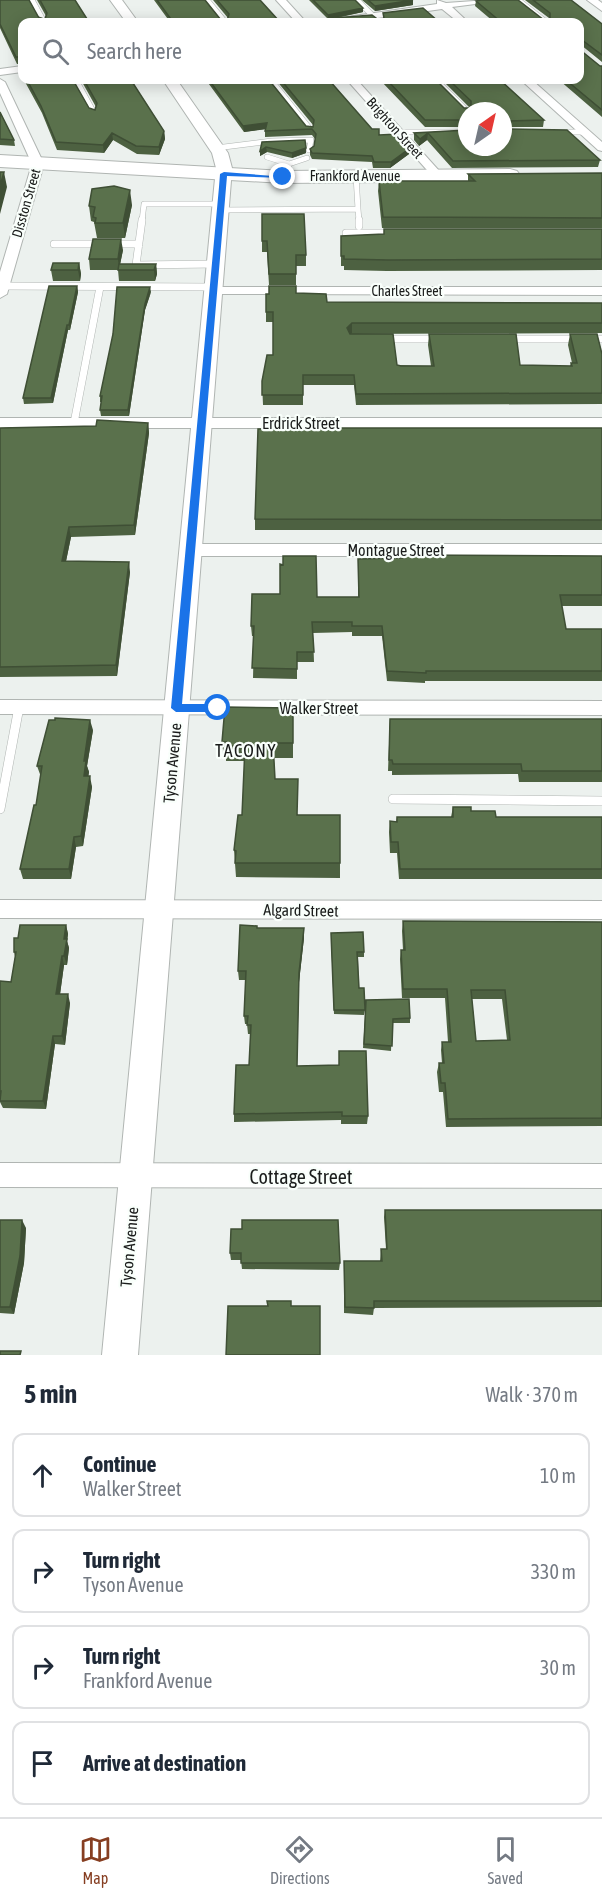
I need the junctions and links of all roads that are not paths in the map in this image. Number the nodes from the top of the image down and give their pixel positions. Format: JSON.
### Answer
{"nodes":[{"id":1,"x":32,"y":0,"type":"edge"},
{"id":2,"x":116,"y":0,"type":"edge"},
{"id":3,"x":207,"y":0,"type":"edge"},
{"id":4,"x":281,"y":0,"type":"edge"},
{"id":5,"x":357,"y":0,"type":"edge"},
{"id":6,"x":483,"y":0,"type":"edge"},
{"id":7,"x":518,"y":0,"type":"edge"},
{"id":8,"x":592,"y":0,"type":"edge"},
{"id":9,"x":441,"y":3,"type":"edge"},
{"id":10,"x":602,"y":8,"type":"edge"},
{"id":11,"x":42,"y":18,"type":"edge"},
{"id":12,"x":129,"y":18,"type":"edge"},
{"id":13,"x":222,"y":18,"type":"edge"},
{"id":14,"x":297,"y":18,"type":"edge"},
{"id":15,"x":375,"y":18,"type":"edge"},
{"id":16,"x":380,"y":18,"type":"edge"},
{"id":17,"x":458,"y":18,"type":"edge"},
{"id":18,"x":541,"y":18,"type":"edge"},
{"id":19,"x":18,"y":70,"type":"edge"},
{"id":20,"x":0,"y":72,"type":"edge"},
{"id":21,"x":0,"y":82,"type":"edge"},
{"id":22,"x":78,"y":84,"type":"edge"},
{"id":23,"x":173,"y":84,"type":"edge"},
{"id":24,"x":274,"y":84,"type":"edge"},
{"id":25,"x":356,"y":84,"type":"edge"},
{"id":26,"x":440,"y":84,"type":"edge"},
{"id":27,"x":530,"y":84,"type":"edge"},
{"id":28,"x":458,"y":102,"type":"edge"},
{"id":29,"x":94,"y":113,"type":"edge"},
{"id":30,"x":310,"y":129,"type":"edge"},
{"id":31,"x":399,"y":132,"type":"junction"},
{"id":32,"x":458,"y":132,"type":"edge"},
{"id":33,"x":549,"y":132,"type":"edge"},
{"id":34,"x":584,"y":132,"type":"junction"},
{"id":35,"x":275,"y":140,"type":"junction"},
{"id":36,"x":299,"y":140,"type":"junction"},
{"id":37,"x":216,"y":148,"type":"junction"},
{"id":38,"x":269,"y":148,"type":"edge"},
{"id":39,"x":277,"y":148,"type":"edge"},
{"id":40,"x":602,"y":148,"type":"edge"},
{"id":41,"x":297,"y":149,"type":"edge"},
{"id":42,"x":309,"y":150,"type":"edge"},
{"id":43,"x":267,"y":157,"type":"dead end"},
{"id":44,"x":276,"y":157,"type":"edge"},
{"id":45,"x":295,"y":158,"type":"edge"},
{"id":46,"x":307,"y":158,"type":"dead end"},
{"id":47,"x":0,"y":161,"type":"edge"},
{"id":48,"x":38,"y":164,"type":"junction"},
{"id":49,"x":288,"y":170,"type":"junction"},
{"id":50,"x":224,"y":174,"type":"junction"},
{"id":51,"x":529,"y":175,"type":"edge"},
{"id":52,"x":356,"y":176,"type":"junction"},
{"id":53,"x":438,"y":176,"type":"junction"},
{"id":54,"x":220,"y":207,"type":"junction"},
{"id":55,"x":358,"y":209,"type":"junction"},
{"id":56,"x":359,"y":226,"type":"dead end"},
{"id":57,"x":346,"y":233,"type":"edge"},
{"id":58,"x":404,"y":233,"type":"edge"},
{"id":59,"x":54,"y":244,"type":"dead end"},
{"id":60,"x":139,"y":244,"type":"junction"},
{"id":61,"x":4,"y":268,"type":"edge"},
{"id":62,"x":214,"y":281,"type":"junction"},
{"id":63,"x":100,"y":287,"type":"junction"},
{"id":64,"x":1,"y":290,"type":"edge"},
{"id":65,"x":602,"y":291,"type":"edge"},
{"id":66,"x":376,"y":339,"type":"edge"},
{"id":67,"x":447,"y":339,"type":"edge"},
{"id":68,"x":495,"y":339,"type":"edge"},
{"id":69,"x":602,"y":339,"type":"edge"},
{"id":70,"x":0,"y":423,"type":"edge"},
{"id":71,"x":74,"y":423,"type":"junction"},
{"id":72,"x":201,"y":423,"type":"junction"},
{"id":73,"x":602,"y":423,"type":"edge"},
{"id":74,"x":190,"y":550,"type":"junction"},
{"id":75,"x":602,"y":550,"type":"edge"},
{"id":76,"x":0,"y":707,"type":"edge"},
{"id":77,"x":19,"y":707,"type":"junction"},
{"id":78,"x":176,"y":708,"type":"junction"},
{"id":79,"x":602,"y":708,"type":"edge"},
{"id":80,"x":393,"y":800,"type":"dead end"},
{"id":81,"x":602,"y":801,"type":"edge"},
{"id":82,"x":0,"y":809,"type":"edge"},
{"id":83,"x":159,"y":908,"type":"junction"},
{"id":84,"x":0,"y":909,"type":"edge"},
{"id":85,"x":602,"y":910,"type":"edge"},
{"id":86,"x":0,"y":1175,"type":"edge"},
{"id":87,"x":135,"y":1175,"type":"junction"},
{"id":88,"x":602,"y":1176,"type":"edge"},
{"id":89,"x":120,"y":1355,"type":"edge"}],
"edges":[{"from":1,"to":11,"type":"lane"},
{"from":2,"to":12,"type":"street"},
{"from":3,"to":13,"type":"lane"},
{"from":4,"to":14,"type":"street"},
{"from":5,"to":15,"type":"lane"},
{"from":6,"to":9,"type":"street"},
{"from":7,"to":18,"type":"lane"},
{"from":8,"to":10,"type":"street"},
{"from":9,"to":16,"type":"street"},
{"from":9,"to":17,"type":"street"},
{"from":19,"to":20,"type":"street"},
{"from":21,"to":48,"type":"street","name":"Disston Street"},
{"from":22,"to":29,"type":"lane"},
{"from":23,"to":37,"type":"street","name":"Tyson Avenue"},
{"from":24,"to":30,"type":"lane"},
{"from":25,"to":31,"type":"street","name":"Brighton Street"},
{"from":26,"to":28,"type":"lane"},
{"from":27,"to":34,"type":"street"},
{"from":31,"to":32,"type":"lane"},
{"from":31,"to":53,"type":"street","name":"Brighton Street"},
{"from":33,"to":34,"type":"lane"},
{"from":34,"to":40,"type":"street"},
{"from":35,"to":36,"type":"lane"},
{"from":35,"to":37,"type":"lane"},
{"from":35,"to":38,"type":"lane"},
{"from":35,"to":39,"type":"lane"},
{"from":36,"to":41,"type":"lane"},
{"from":36,"to":42,"type":"lane"},
{"from":37,"to":50,"type":"street","name":"Tyson Avenue"},
{"from":43,"to":49,"type":"lane"},
{"from":44,"to":49,"type":"lane"},
{"from":45,"to":49,"type":"lane"},
{"from":46,"to":49,"type":"lane"},
{"from":47,"to":48,"type":"main road","name":"Frankford Avenue"},
{"from":48,"to":50,"type":"main road","name":"Frankford Avenue"},
{"from":48,"to":61,"type":"street","name":"Disston Street"},
{"from":49,"to":50,"type":"main road","name":"Frankford Avenue"},
{"from":49,"to":52,"type":"main road","name":"Frankford Avenue"},
{"from":50,"to":54,"type":"street","name":"Tyson Avenue"},
{"from":51,"to":53,"type":"main road","name":"Frankford Avenue"},
{"from":52,"to":53,"type":"main road","name":"Frankford Avenue"},
{"from":52,"to":55,"type":"lane"},
{"from":54,"to":55,"type":"lane"},
{"from":54,"to":60,"type":"lane"},
{"from":54,"to":62,"type":"street","name":"Tyson Avenue"},
{"from":55,"to":56,"type":"lane"},
{"from":57,"to":58,"type":"lane"},
{"from":59,"to":60,"type":"lane"},
{"from":60,"to":62,"type":"lane"},
{"from":61,"to":64,"type":"street","name":"Disston Street"},
{"from":62,"to":63,"type":"lane"},
{"from":62,"to":65,"type":"street","name":"Charles Street"},
{"from":62,"to":72,"type":"street","name":"Tyson Avenue"},
{"from":63,"to":64,"type":"lane"},
{"from":63,"to":71,"type":"lane"},
{"from":66,"to":67,"type":"lane"},
{"from":68,"to":69,"type":"lane"},
{"from":70,"to":71,"type":"street","name":"Erdrick Street"},
{"from":71,"to":72,"type":"street","name":"Erdrick Street"},
{"from":72,"to":73,"type":"street","name":"Erdrick Street"},
{"from":72,"to":74,"type":"street","name":"Tyson Avenue"},
{"from":74,"to":75,"type":"street","name":"Montague Street"},
{"from":74,"to":78,"type":"street","name":"Tyson Avenue"},
{"from":76,"to":77,"type":"street","name":"Walker Street"},
{"from":77,"to":78,"type":"street","name":"Walker Street"},
{"from":77,"to":82,"type":"lane"},
{"from":78,"to":79,"type":"street","name":"Walker Street"},
{"from":78,"to":83,"type":"street","name":"Tyson Avenue"},
{"from":80,"to":81,"type":"lane"},
{"from":83,"to":84,"type":"street","name":"Algard Street"},
{"from":83,"to":85,"type":"street","name":"Algard Street"},
{"from":83,"to":87,"type":"street","name":"Tyson Avenue"},
{"from":86,"to":87,"type":"street","name":"Cottage Street"},
{"from":87,"to":88,"type":"street","name":"Cottage Street"},
{"from":87,"to":89,"type":"street","name":"Tyson Avenue"}]}
